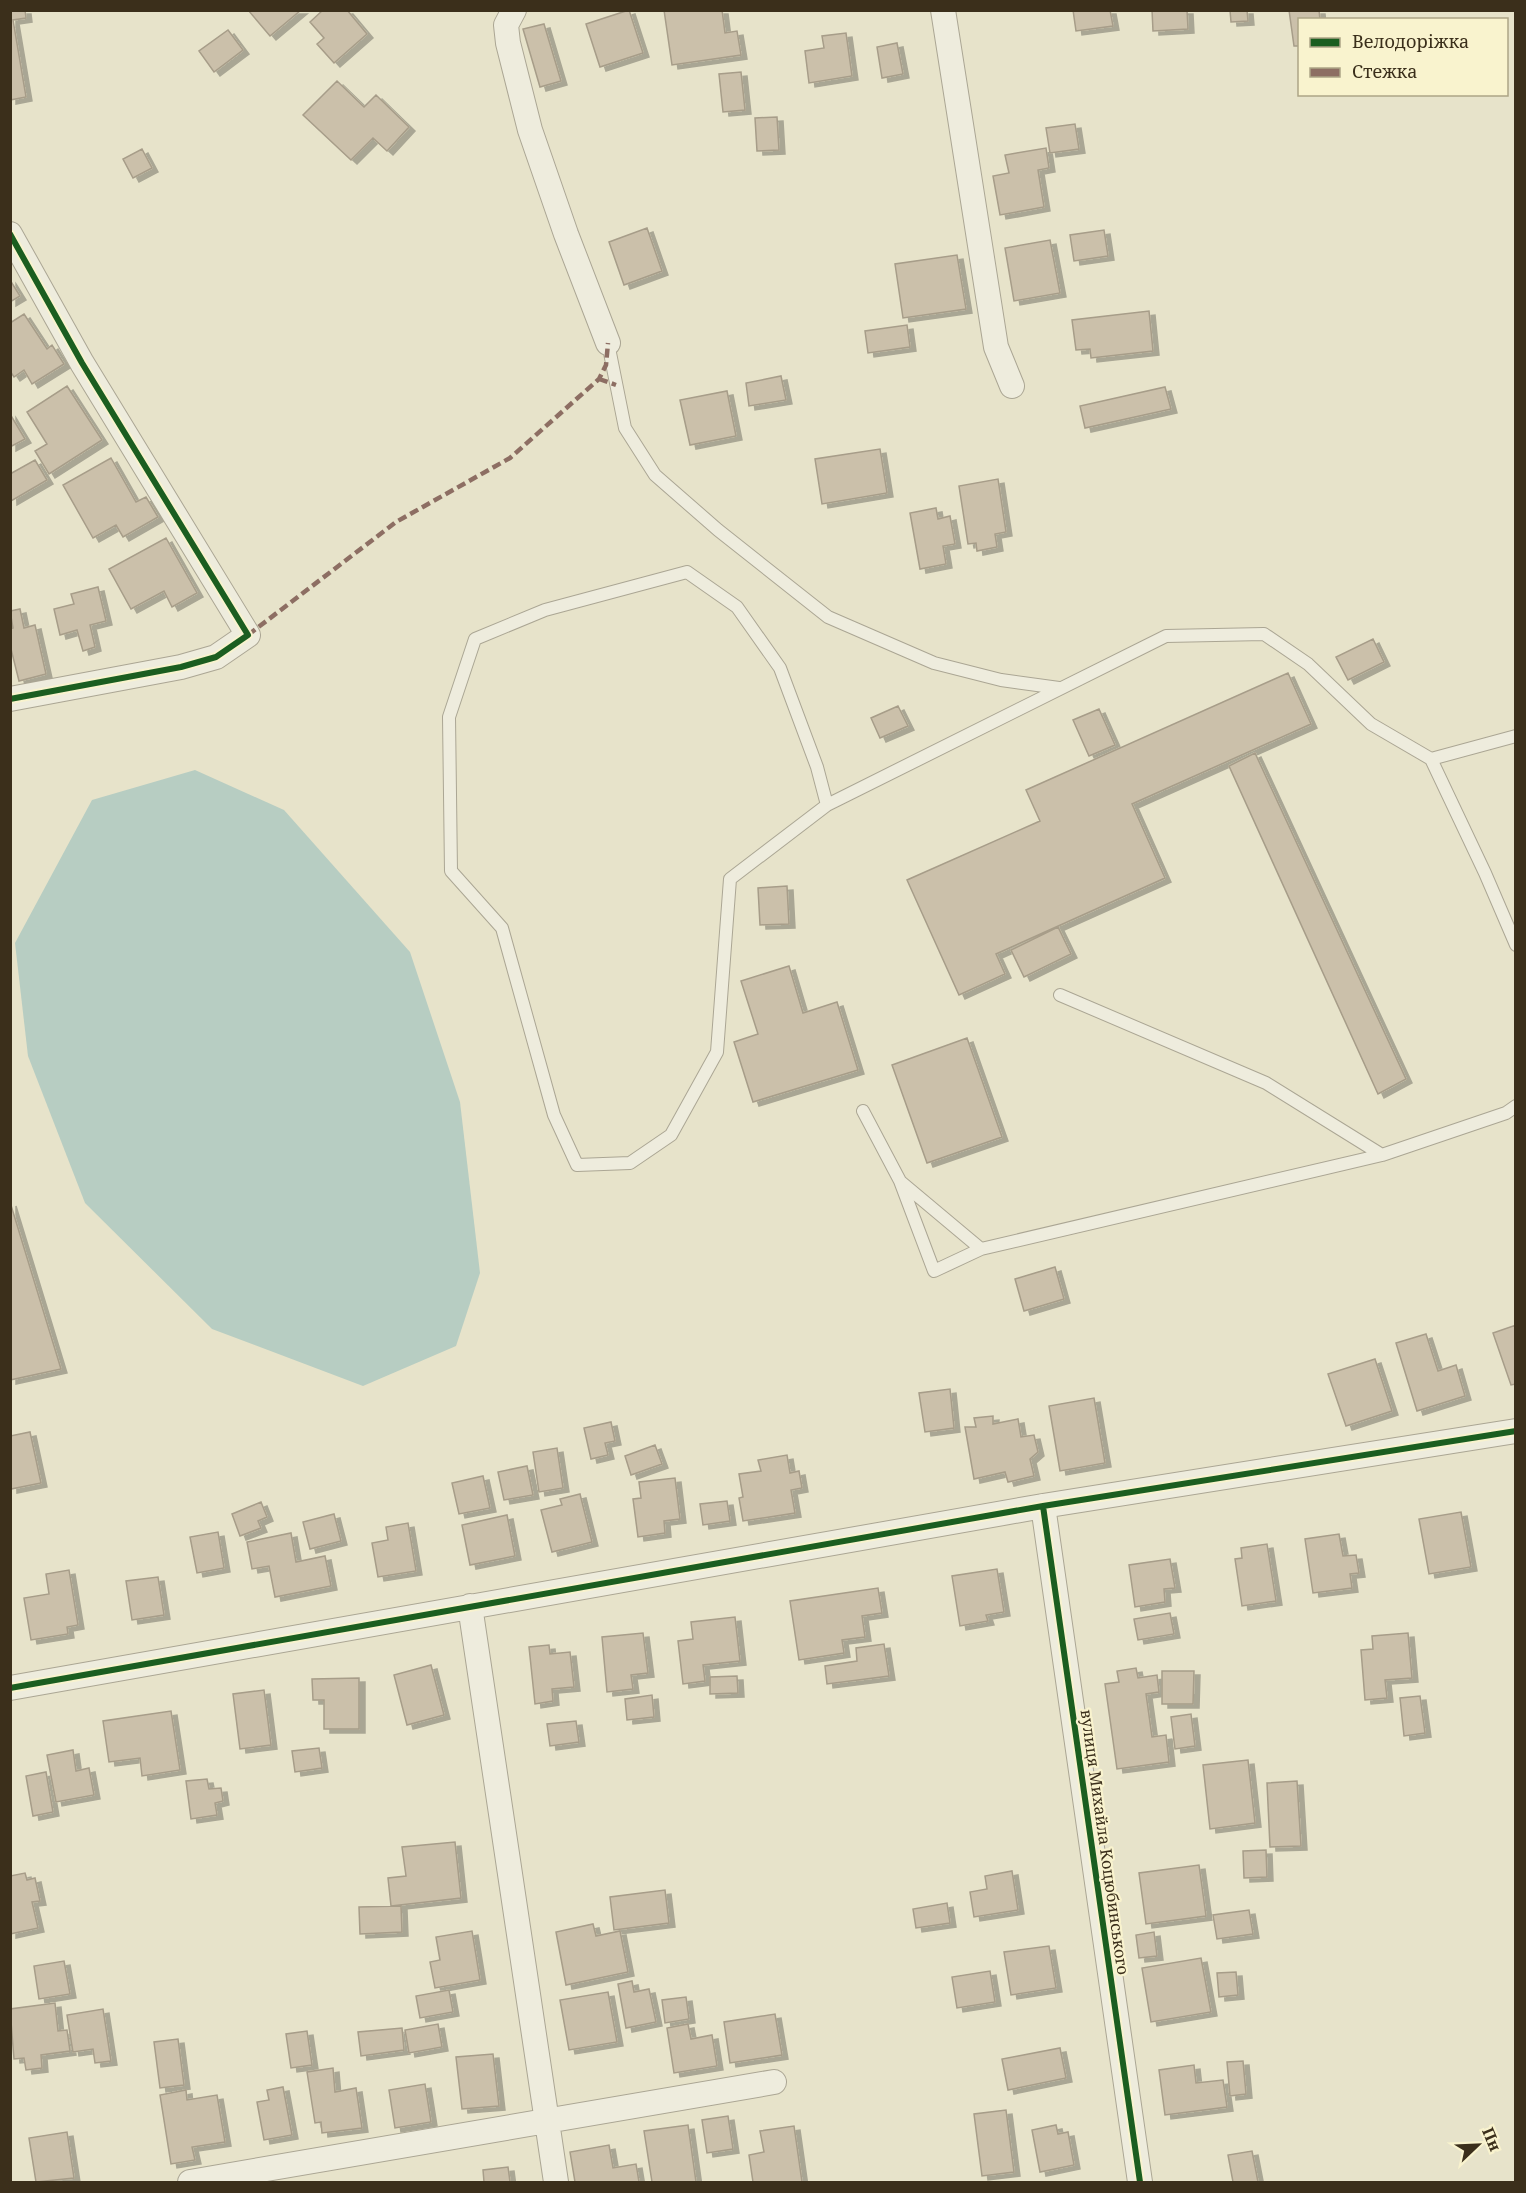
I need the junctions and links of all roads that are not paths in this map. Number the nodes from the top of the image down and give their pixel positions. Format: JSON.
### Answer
{"nodes":[{"id":1,"x":514,"y":10,"type":"edge"},
{"id":2,"x":943,"y":10,"type":"edge"},
{"id":3,"x":10,"y":234,"type":"edge"},
{"id":4,"x":608,"y":343,"type":"joint"},
{"id":5,"x":1012,"y":386,"type":"dead end"},
{"id":6,"x":1059,"y":688,"type":"junction"},
{"id":7,"x":10,"y":699,"type":"edge"},
{"id":8,"x":1515,"y":736,"type":"edge"},
{"id":9,"x":1431,"y":759,"type":"junction"},
{"id":10,"x":827,"y":805,"type":"junction"},
{"id":11,"x":1515,"y":945,"type":"edge"},
{"id":12,"x":1060,"y":995,"type":"dead end"},
{"id":13,"x":1515,"y":1106,"type":"edge"},
{"id":14,"x":863,"y":1111,"type":"dead end"},
{"id":15,"x":1382,"y":1155,"type":"junction"},
{"id":16,"x":900,"y":1181,"type":"junction"},
{"id":17,"x":981,"y":1249,"type":"junction"},
{"id":18,"x":1515,"y":1431,"type":"edge"},
{"id":19,"x":1043,"y":1506,"type":"junction"},
{"id":20,"x":470,"y":1606,"type":"junction"},
{"id":21,"x":10,"y":1688,"type":"edge"},
{"id":22,"x":774,"y":2082,"type":"dead end"},
{"id":23,"x":547,"y":2120,"type":"junction"},
{"id":24,"x":190,"y":2182,"type":"edge"},
{"id":25,"x":556,"y":2182,"type":"edge"},
{"id":26,"x":1140,"y":2182,"type":"edge"}],
"edges":[{"from":1,"to":4,"type":"street"},
{"from":2,"to":5,"type":"street"},
{"from":3,"to":7,"type":"street"},
{"from":4,"to":6,"type":"lane"},
{"from":6,"to":9,"type":"lane"},
{"from":6,"to":10,"type":"lane"},
{"from":8,"to":9,"type":"lane"},
{"from":9,"to":11,"type":"lane"},
{"from":10,"to":10,"type":"lane"},
{"from":12,"to":15,"type":"lane"},
{"from":13,"to":15,"type":"lane"},
{"from":14,"to":16,"type":"lane"},
{"from":15,"to":17,"type":"lane"},
{"from":16,"to":17,"type":"lane"},
{"from":16,"to":17,"type":"lane"},
{"from":18,"to":19,"type":"street"},
{"from":19,"to":20,"type":"street"},
{"from":19,"to":26,"type":"street","name":"вулиця Михайла Коцюбинського"},
{"from":20,"to":21,"type":"street"},
{"from":20,"to":23,"type":"street"},
{"from":22,"to":23,"type":"street"},
{"from":23,"to":24,"type":"street"},
{"from":23,"to":25,"type":"street"}]}
